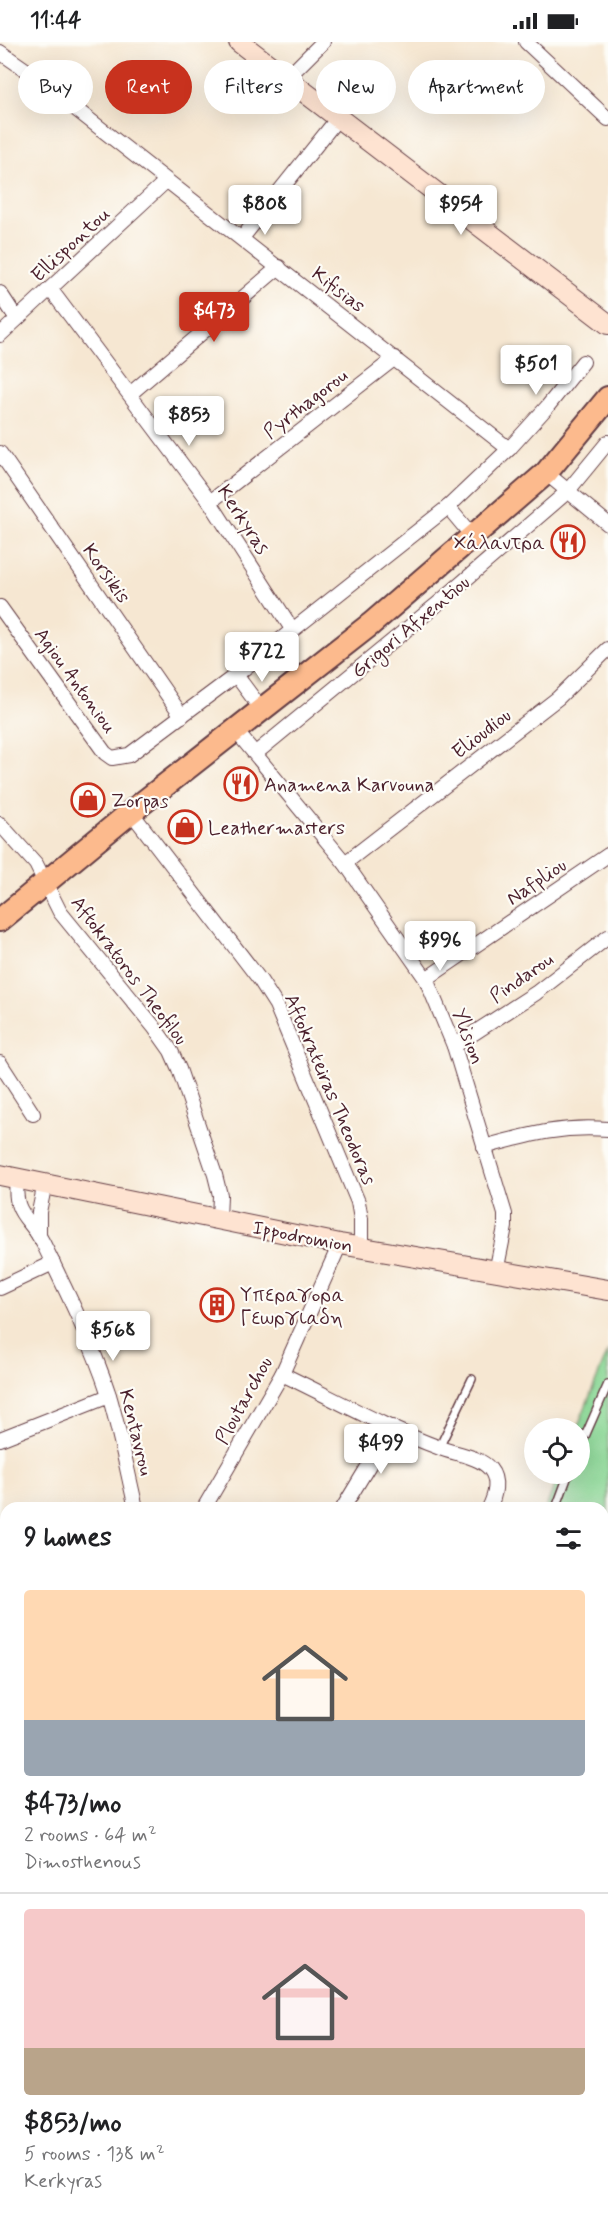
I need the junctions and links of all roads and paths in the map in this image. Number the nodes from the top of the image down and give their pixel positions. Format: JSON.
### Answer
{"nodes":[{"id":1,"x":239,"y":42,"type":"edge"},
{"id":2,"x":323,"y":42,"type":"edge"},
{"id":3,"x":526,"y":42,"type":"edge"},
{"id":4,"x":0,"y":52,"type":"edge"},
{"id":5,"x":262,"y":60,"type":"edge"},
{"id":6,"x":304,"y":61,"type":"edge"},
{"id":7,"x":304,"y":92,"type":"edge"},
{"id":8,"x":338,"y":118,"type":"junction"},
{"id":9,"x":608,"y":119,"type":"edge"},
{"id":10,"x":166,"y":181,"type":"junction"},
{"id":11,"x":242,"y":238,"type":"junction"},
{"id":12,"x":279,"y":267,"type":"junction"},
{"id":13,"x":51,"y":290,"type":"junction"},
{"id":14,"x":0,"y":293,"type":"edge"},
{"id":15,"x":17,"y":319,"type":"junction"},
{"id":16,"x":608,"y":324,"type":"edge"},
{"id":17,"x":0,"y":335,"type":"edge"},
{"id":18,"x":395,"y":358,"type":"junction"},
{"id":19,"x":583,"y":362,"type":"dead end"},
{"id":20,"x":129,"y":394,"type":"junction"},
{"id":21,"x":608,"y":398,"type":"edge"},
{"id":22,"x":608,"y":442,"type":"edge"},
{"id":23,"x":509,"y":448,"type":"junction"},
{"id":24,"x":0,"y":453,"type":"edge"},
{"id":25,"x":546,"y":473,"type":"junction"},
{"id":26,"x":567,"y":492,"type":"junction"},
{"id":27,"x":210,"y":502,"type":"junction"},
{"id":28,"x":448,"y":507,"type":"junction"},
{"id":29,"x":608,"y":524,"type":"edge"},
{"id":30,"x":472,"y":537,"type":"junction"},
{"id":31,"x":0,"y":607,"type":"edge"},
{"id":32,"x":292,"y":629,"type":"junction"},
{"id":33,"x":608,"y":649,"type":"edge"},
{"id":34,"x":236,"y":675,"type":"junction"},
{"id":35,"x":262,"y":710,"type":"junction"},
{"id":36,"x":182,"y":716,"type":"junction"},
{"id":37,"x":236,"y":731,"type":"junction"},
{"id":38,"x":256,"y":753,"type":"junction"},
{"id":39,"x":131,"y":813,"type":"junction"},
{"id":40,"x":0,"y":824,"type":"edge"},
{"id":41,"x":608,"y":855,"type":"edge"},
{"id":42,"x":345,"y":863,"type":"junction"},
{"id":43,"x":46,"y":882,"type":"junction"},
{"id":44,"x":0,"y":920,"type":"edge"},
{"id":45,"x":608,"y":937,"type":"edge"},
{"id":46,"x":426,"y":979,"type":"junction"},
{"id":47,"x":454,"y":1046,"type":"junction"},
{"id":48,"x":0,"y":1063,"type":"edge"},
{"id":49,"x":33,"y":1114,"type":"dead end"},
{"id":50,"x":608,"y":1129,"type":"edge"},
{"id":51,"x":484,"y":1147,"type":"junction"},
{"id":52,"x":8,"y":1176,"type":"edge"},
{"id":53,"x":45,"y":1183,"type":"junction"},
{"id":54,"x":219,"y":1220,"type":"junction"},
{"id":55,"x":39,"y":1236,"type":"junction"},
{"id":56,"x":340,"y":1244,"type":"junction"},
{"id":57,"x":361,"y":1246,"type":"junction"},
{"id":58,"x":53,"y":1263,"type":"junction"},
{"id":59,"x":496,"y":1272,"type":"junction"},
{"id":60,"x":0,"y":1288,"type":"edge"},
{"id":61,"x":608,"y":1290,"type":"edge"},
{"id":62,"x":282,"y":1374,"type":"junction"},
{"id":63,"x":471,"y":1379,"type":"dead end"},
{"id":64,"x":608,"y":1384,"type":"edge"},
{"id":65,"x":109,"y":1396,"type":"junction"},
{"id":66,"x":590,"y":1425,"type":"edge"},
{"id":67,"x":392,"y":1427,"type":"junction"},
{"id":68,"x":0,"y":1439,"type":"edge"},
{"id":69,"x":439,"y":1448,"type":"junction"},
{"id":70,"x":565,"y":1484,"type":"edge"},
{"id":71,"x":135,"y":1502,"type":"edge"},
{"id":72,"x":207,"y":1502,"type":"edge"},
{"id":73,"x":347,"y":1502,"type":"edge"},
{"id":74,"x":491,"y":1502,"type":"edge"},
{"id":75,"x":558,"y":1502,"type":"edge"}],
"edges":[{"from":1,"to":5,"type":"street"},
{"from":2,"to":6,"type":"street"},
{"from":3,"to":9,"type":"street"},
{"from":4,"to":10,"type":"street","name":"Kifisias"},
{"from":7,"to":8,"type":"street"},
{"from":8,"to":11,"type":"street"},
{"from":8,"to":16,"type":"street"},
{"from":10,"to":11,"type":"street","name":"Kifisias"},
{"from":10,"to":13,"type":"street","name":"Ellispontou"},
{"from":11,"to":12,"type":"street","name":"Kifisias"},
{"from":12,"to":18,"type":"street","name":"Kifisias"},
{"from":12,"to":20,"type":"street"},
{"from":13,"to":15,"type":"street","name":"Ellispontou"},
{"from":13,"to":20,"type":"street","name":"Kerkyras"},
{"from":14,"to":15,"type":"street"},
{"from":15,"to":17,"type":"street","name":"Ellispontou"},
{"from":18,"to":23,"type":"street","name":"Kifisias"},
{"from":18,"to":27,"type":"street","name":"Pyrthagorou"},
{"from":19,"to":23,"type":"street"},
{"from":20,"to":27,"type":"street","name":"Kerkyras"},
{"from":21,"to":25,"type":"main road","name":"Grigori Afxentiou"},
{"from":22,"to":26,"type":"street","name":"Grigori Afxentiou"},
{"from":23,"to":28,"type":"street"},
{"from":24,"to":36,"type":"street","name":"Korsikis"},
{"from":25,"to":26,"type":"street"},
{"from":25,"to":30,"type":"main road","name":"Grigori Afxentiou"},
{"from":26,"to":29,"type":"street"},
{"from":26,"to":38,"type":"street","name":"Grigori Afxentiou"},
{"from":27,"to":32,"type":"street","name":"Kerkyras"},
{"from":28,"to":30,"type":"street"},
{"from":28,"to":32,"type":"street"},
{"from":30,"to":35,"type":"main road","name":"Grigori Afxentiou"},
{"from":31,"to":36,"type":"street","name":"Agiou Antoniou"},
{"from":32,"to":34,"type":"street"},
{"from":33,"to":42,"type":"street","name":"Elioudiou"},
{"from":34,"to":35,"type":"street"},
{"from":34,"to":36,"type":"street"},
{"from":35,"to":37,"type":"main road","name":"Grigori Afxentiou"},
{"from":37,"to":38,"type":"street","name":"Ylision"},
{"from":37,"to":39,"type":"main road","name":"Grigori Afxentiou"},
{"from":38,"to":42,"type":"street","name":"Ylision"},
{"from":39,"to":43,"type":"main road","name":"Grigori Afxentiou"},
{"from":39,"to":57,"type":"street","name":"Aftokrateiras Theodoras"},
{"from":40,"to":43,"type":"street","name":"Aftokratoros Theofilou"},
{"from":41,"to":46,"type":"street","name":"Nafpliou"},
{"from":42,"to":46,"type":"street","name":"Ylision"},
{"from":43,"to":44,"type":"main road","name":"Grigori Afxentiou"},
{"from":43,"to":54,"type":"street","name":"Aftokratoros Theofilou"},
{"from":45,"to":47,"type":"street","name":"Pindarou"},
{"from":46,"to":47,"type":"street","name":"Ylision"},
{"from":47,"to":51,"type":"street","name":"Ylision"},
{"from":48,"to":49,"type":"street"},
{"from":50,"to":51,"type":"street"},
{"from":51,"to":59,"type":"street","name":"Ylision"},
{"from":52,"to":53,"type":"street","name":"Ippodromion"},
{"from":52,"to":55,"type":"street","name":"Kentavrou"},
{"from":53,"to":54,"type":"street","name":"Ippodromion"},
{"from":53,"to":55,"type":"street","name":"Kentavrou"},
{"from":54,"to":56,"type":"street","name":"Ippodromion"},
{"from":55,"to":58,"type":"street","name":"Kentavrou"},
{"from":56,"to":57,"type":"street","name":"Ippodromion"},
{"from":56,"to":62,"type":"street","name":"Ploutarchou"},
{"from":57,"to":59,"type":"street","name":"Ippodromion"},
{"from":58,"to":60,"type":"street"},
{"from":58,"to":65,"type":"street","name":"Kentavrou"},
{"from":59,"to":61,"type":"street","name":"Ippodromion"},
{"from":62,"to":67,"type":"street"},
{"from":62,"to":72,"type":"street","name":"Ploutarchou"},
{"from":63,"to":69,"type":"lane"},
{"from":64,"to":66,"type":"lane"},
{"from":65,"to":68,"type":"street"},
{"from":65,"to":71,"type":"street","name":"Kentavrou"},
{"from":67,"to":69,"type":"street"},
{"from":67,"to":73,"type":"street"},
{"from":69,"to":74,"type":"street"},
{"from":70,"to":75,"type":"lane"}]}
